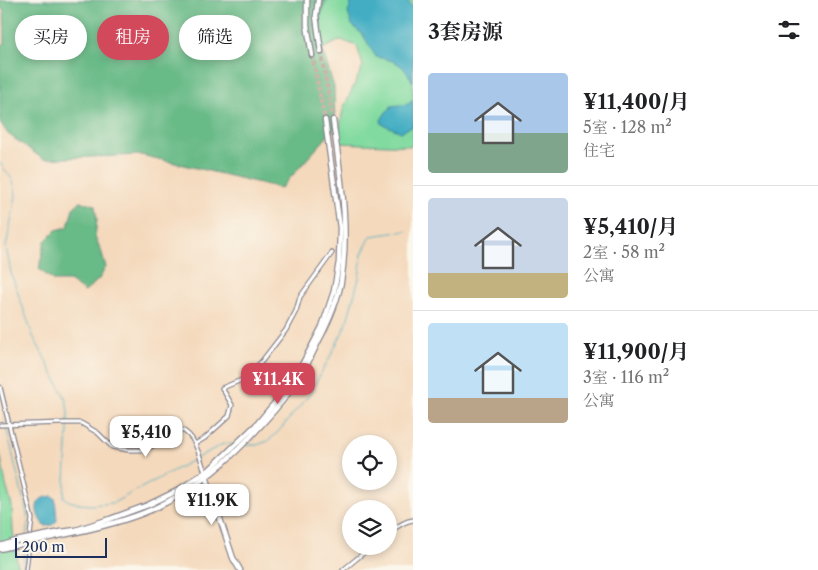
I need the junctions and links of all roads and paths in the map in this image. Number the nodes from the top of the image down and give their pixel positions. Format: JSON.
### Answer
{"nodes":[{"id":1,"x":307,"y":0,"type":"edge"},
{"id":2,"x":318,"y":0,"type":"edge"},
{"id":3,"x":321,"y":52,"type":"tunnel mouth"},
{"id":4,"x":312,"y":55,"type":"tunnel mouth"},
{"id":5,"x":325,"y":120,"type":"tunnel mouth"},
{"id":6,"x":333,"y":120,"type":"tunnel mouth"},
{"id":7,"x":332,"y":253,"type":"dead end"},
{"id":8,"x":0,"y":387,"type":"edge"},
{"id":9,"x":286,"y":392,"type":"junction"},
{"id":10,"x":275,"y":407,"type":"junction"},
{"id":11,"x":9,"y":425,"type":"junction"},
{"id":12,"x":0,"y":426,"type":"edge"},
{"id":13,"x":195,"y":444,"type":"junction"},
{"id":14,"x":206,"y":474,"type":"junction"},
{"id":15,"x":413,"y":520,"type":"edge"},
{"id":16,"x":397,"y":526,"type":"edge"},
{"id":17,"x":62,"y":534,"type":"junction"},
{"id":18,"x":0,"y":547,"type":"edge"},
{"id":19,"x":361,"y":555,"type":"edge"},
{"id":20,"x":26,"y":570,"type":"edge"},
{"id":21,"x":240,"y":570,"type":"edge"},
{"id":22,"x":343,"y":570,"type":"edge"}],
"edges":[{"from":1,"to":4,"type":"main road"},
{"from":2,"to":3,"type":"main road"},
{"from":5,"to":9,"type":"main road"},
{"from":6,"to":9,"type":"main road"},
{"from":7,"to":13,"type":"street"},
{"from":8,"to":11,"type":"street"},
{"from":9,"to":10,"type":"main road"},
{"from":10,"to":14,"type":"main road"},
{"from":10,"to":17,"type":"main road"},
{"from":11,"to":12,"type":"street"},
{"from":11,"to":13,"type":"street"},
{"from":11,"to":20,"type":"street"},
{"from":13,"to":14,"type":"street"},
{"from":14,"to":17,"type":"main road"},
{"from":14,"to":21,"type":"main road"},
{"from":15,"to":16,"type":"street"},
{"from":17,"to":18,"type":"main road","bridge":true},
{"from":17,"to":18,"type":"main road","bridge":true},
{"from":19,"to":22,"type":"street"}]}
